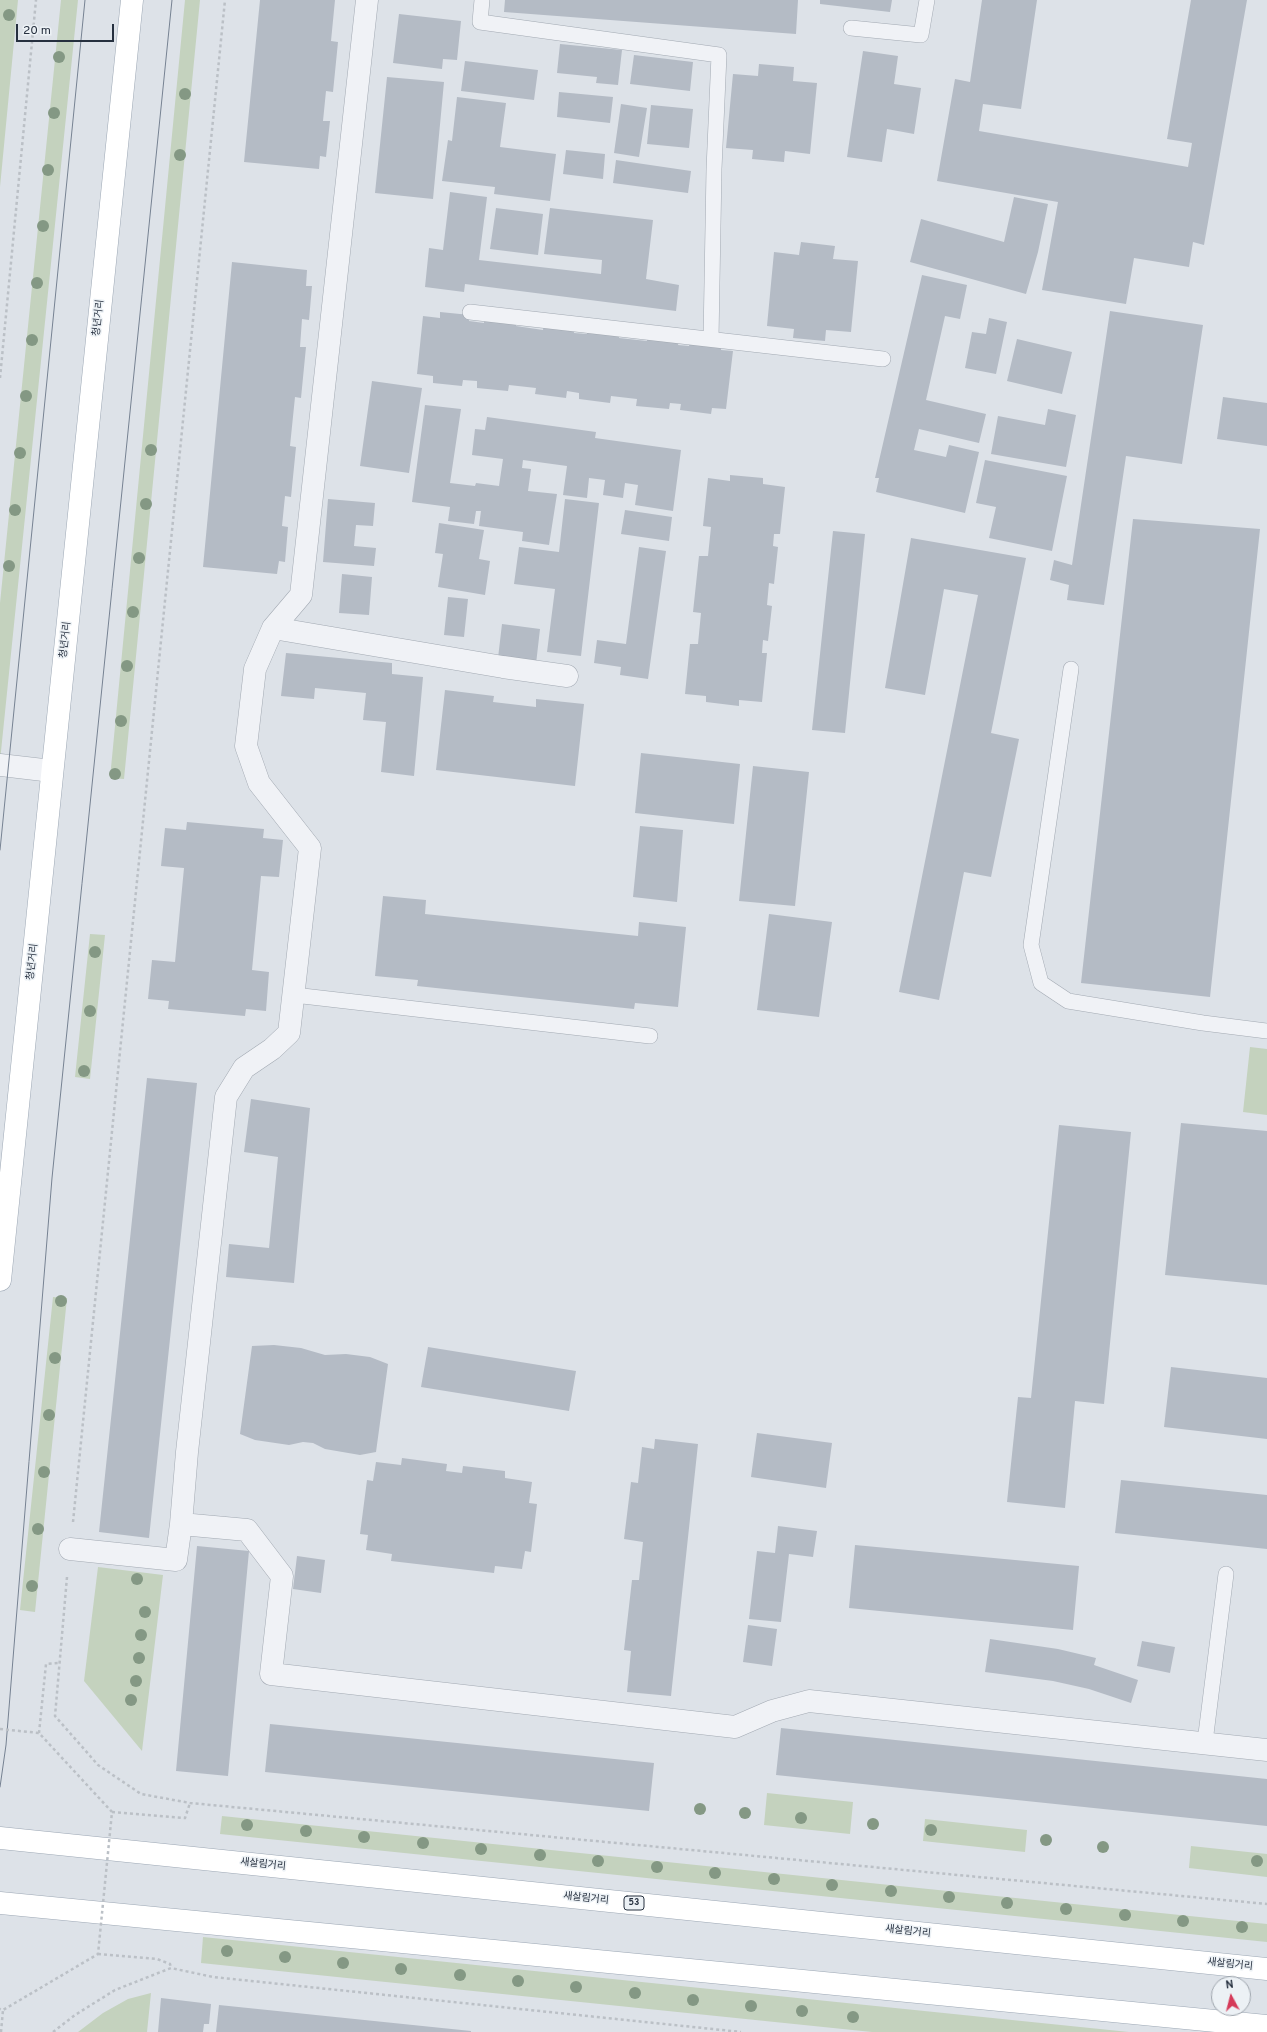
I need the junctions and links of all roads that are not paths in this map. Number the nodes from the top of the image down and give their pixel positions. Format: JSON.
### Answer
{"nodes":[{"id":1,"x":132,"y":0,"type":"edge"},
{"id":2,"x":367,"y":0,"type":"edge"},
{"id":3,"x":482,"y":0,"type":"edge"},
{"id":4,"x":927,"y":0,"type":"edge"},
{"id":5,"x":851,"y":28,"type":"dead end"},
{"id":6,"x":470,"y":312,"type":"dead end"},
{"id":7,"x":711,"y":339,"type":"junction"},
{"id":8,"x":883,"y":359,"type":"dead end"},
{"id":9,"x":273,"y":628,"type":"junction"},
{"id":10,"x":1071,"y":669,"type":"dead end"},
{"id":11,"x":567,"y":676,"type":"dead end"},
{"id":12,"x":0,"y":765,"type":"edge"},
{"id":13,"x":52,"y":771,"type":"junction"},
{"id":14,"x":294,"y":995,"type":"junction"},
{"id":15,"x":1267,"y":1031,"type":"edge"},
{"id":16,"x":650,"y":1036,"type":"dead end"},
{"id":17,"x":0,"y":1280,"type":"edge"},
{"id":18,"x":181,"y":1524,"type":"junction"},
{"id":19,"x":70,"y":1549,"type":"road end"},
{"id":20,"x":1226,"y":1574,"type":"dead end"},
{"id":21,"x":1205,"y":1742,"type":"junction"},
{"id":22,"x":1267,"y":1750,"type":"edge"},
{"id":23,"x":0,"y":1838,"type":"edge"},
{"id":24,"x":0,"y":1903,"type":"edge"},
{"id":25,"x":1267,"y":1969,"type":"edge"},
{"id":26,"x":1267,"y":2026,"type":"edge"}],
"edges":[{"from":1,"to":13,"type":"main road","name":"청년거리"},
{"from":2,"to":9,"type":"street"},
{"from":3,"to":7,"type":"lane"},
{"from":4,"to":5,"type":"lane"},
{"from":6,"to":7,"type":"lane"},
{"from":7,"to":8,"type":"lane"},
{"from":9,"to":11,"type":"street"},
{"from":9,"to":14,"type":"street"},
{"from":10,"to":15,"type":"lane"},
{"from":12,"to":13,"type":"street"},
{"from":13,"to":17,"type":"main road","name":"청년거리"},
{"from":14,"to":16,"type":"lane"},
{"from":14,"to":18,"type":"street"},
{"from":18,"to":19,"type":"street"},
{"from":18,"to":21,"type":"street"},
{"from":20,"to":21,"type":"lane"},
{"from":21,"to":22,"type":"street"},
{"from":23,"to":25,"type":"main road","name":"새살림거리","number":"53"},
{"from":24,"to":26,"type":"main road"}]}
